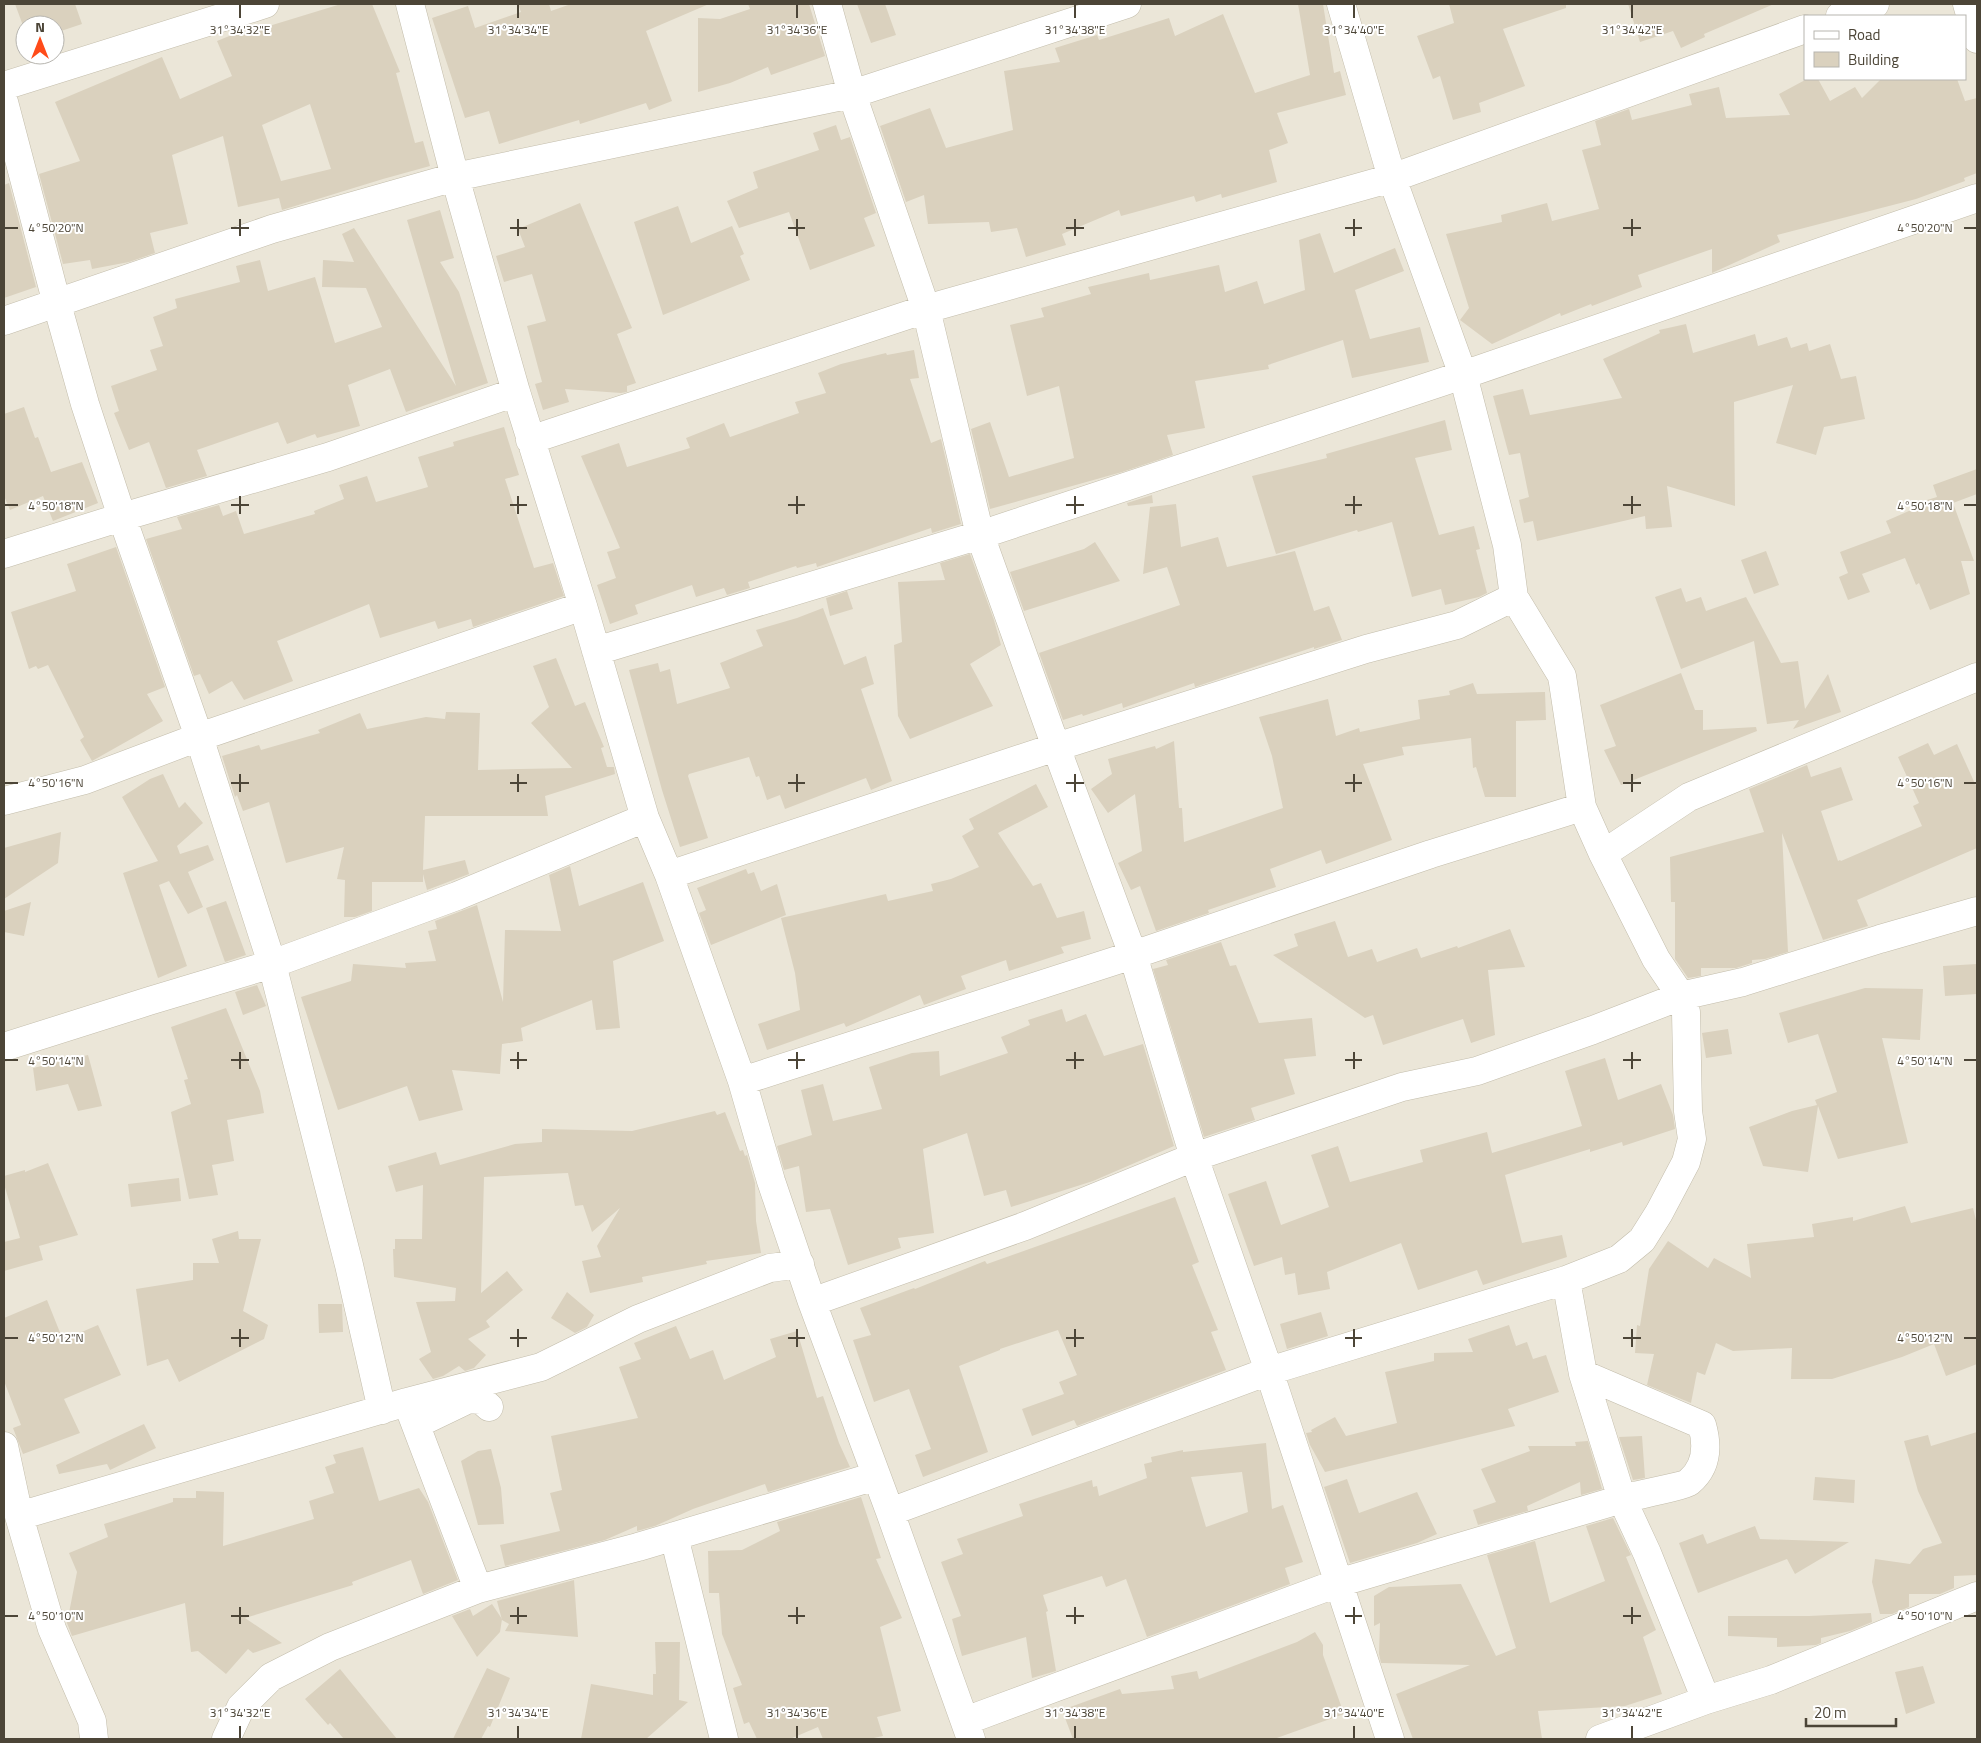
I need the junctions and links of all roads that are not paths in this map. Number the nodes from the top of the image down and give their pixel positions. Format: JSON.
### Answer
{"nodes":[{"id":1,"x":265,"y":4,"type":"edge"},
{"id":2,"x":410,"y":4,"type":"edge"},
{"id":3,"x":826,"y":4,"type":"edge"},
{"id":4,"x":1127,"y":4,"type":"edge"},
{"id":5,"x":1341,"y":4,"type":"edge"},
{"id":6,"x":1875,"y":4,"type":"edge"},
{"id":7,"x":1967,"y":4,"type":"edge"},
{"id":8,"x":1843,"y":15,"type":"edge"},
{"id":9,"x":1804,"y":29,"type":"edge"},
{"id":10,"x":1977,"y":39,"type":"edge"},
{"id":11,"x":4,"y":86,"type":"edge"},
{"id":12,"x":852,"y":94,"type":"junction"},
{"id":13,"x":4,"y":102,"type":"edge"},
{"id":14,"x":454,"y":177,"type":"junction"},
{"id":15,"x":1392,"y":178,"type":"junction"},
{"id":16,"x":1977,"y":198,"type":"edge"},
{"id":17,"x":56,"y":304,"type":"junction"},
{"id":18,"x":926,"y":309,"type":"junction"},
{"id":19,"x":4,"y":322,"type":"edge"},
{"id":20,"x":1463,"y":375,"type":"junction"},
{"id":21,"x":516,"y":392,"type":"junction"},
{"id":22,"x":530,"y":440,"type":"junction"},
{"id":23,"x":122,"y":517,"type":"junction"},
{"id":24,"x":980,"y":535,"type":"junction"},
{"id":25,"x":4,"y":554,"type":"edge"},
{"id":26,"x":1514,"y":597,"type":"junction"},
{"id":27,"x":583,"y":606,"type":"junction"},
{"id":28,"x":596,"y":651,"type":"junction"},
{"id":29,"x":1977,"y":677,"type":"edge"},
{"id":30,"x":199,"y":737,"type":"junction"},
{"id":31,"x":1056,"y":747,"type":"junction"},
{"id":32,"x":4,"y":801,"type":"edge"},
{"id":33,"x":1582,"y":807,"type":"junction"},
{"id":34,"x":644,"y":818,"type":"junction"},
{"id":35,"x":1603,"y":854,"type":"junction"},
{"id":36,"x":669,"y":875,"type":"junction"},
{"id":37,"x":1977,"y":911,"type":"edge"},
{"id":38,"x":1133,"y":954,"type":"junction"},
{"id":39,"x":272,"y":964,"type":"junction"},
{"id":40,"x":1681,"y":996,"type":"junction"},
{"id":41,"x":4,"y":1047,"type":"edge"},
{"id":42,"x":742,"y":1082,"type":"junction"},
{"id":43,"x":1194,"y":1157,"type":"junction"},
{"id":44,"x":800,"y":1264,"type":"junction"},
{"id":45,"x":1566,"y":1280,"type":"junction"},
{"id":46,"x":812,"y":1302,"type":"junction"},
{"id":47,"x":1269,"y":1371,"type":"junction"},
{"id":48,"x":1583,"y":1374,"type":"junction"},
{"id":49,"x":489,"y":1407,"type":"dead end"},
{"id":50,"x":402,"y":1412,"type":"junction"},
{"id":51,"x":4,"y":1446,"type":"edge"},
{"id":52,"x":876,"y":1476,"type":"junction"},
{"id":53,"x":1622,"y":1499,"type":"junction"},
{"id":54,"x":890,"y":1512,"type":"junction"},
{"id":55,"x":20,"y":1516,"type":"junction"},
{"id":56,"x":674,"y":1536,"type":"junction"},
{"id":57,"x":1338,"y":1583,"type":"junction"},
{"id":58,"x":478,"y":1589,"type":"junction"},
{"id":59,"x":1977,"y":1596,"type":"edge"},
{"id":60,"x":1706,"y":1700,"type":"junction"},
{"id":61,"x":968,"y":1730,"type":"edge"},
{"id":62,"x":94,"y":1739,"type":"edge"},
{"id":63,"x":226,"y":1739,"type":"edge"},
{"id":64,"x":724,"y":1739,"type":"edge"},
{"id":65,"x":1390,"y":1739,"type":"edge"},
{"id":66,"x":1600,"y":1739,"type":"edge"}],
"edges":[{"from":1,"to":11,"type":"street"},
{"from":2,"to":14,"type":"street"},
{"from":3,"to":12,"type":"street"},
{"from":4,"to":12,"type":"street"},
{"from":5,"to":15,"type":"street"},
{"from":6,"to":8,"type":"street"},
{"from":7,"to":10,"type":"street"},
{"from":9,"to":15,"type":"street"},
{"from":12,"to":14,"type":"street"},
{"from":12,"to":18,"type":"street"},
{"from":13,"to":17,"type":"street"},
{"from":14,"to":17,"type":"street"},
{"from":14,"to":21,"type":"street"},
{"from":15,"to":18,"type":"street"},
{"from":15,"to":20,"type":"street"},
{"from":16,"to":20,"type":"street"},
{"from":17,"to":19,"type":"street"},
{"from":17,"to":23,"type":"street"},
{"from":18,"to":22,"type":"street"},
{"from":18,"to":24,"type":"street"},
{"from":20,"to":24,"type":"street"},
{"from":20,"to":26,"type":"street"},
{"from":21,"to":22,"type":"street"},
{"from":21,"to":23,"type":"street"},
{"from":22,"to":27,"type":"street"},
{"from":23,"to":25,"type":"street"},
{"from":23,"to":30,"type":"street"},
{"from":24,"to":28,"type":"street"},
{"from":24,"to":31,"type":"street"},
{"from":26,"to":31,"type":"street"},
{"from":26,"to":33,"type":"street"},
{"from":27,"to":28,"type":"street"},
{"from":27,"to":30,"type":"street"},
{"from":28,"to":34,"type":"street"},
{"from":29,"to":35,"type":"street"},
{"from":30,"to":32,"type":"street"},
{"from":30,"to":39,"type":"street"},
{"from":31,"to":36,"type":"street"},
{"from":31,"to":38,"type":"street"},
{"from":33,"to":35,"type":"street"},
{"from":33,"to":38,"type":"street"},
{"from":34,"to":36,"type":"street"},
{"from":34,"to":39,"type":"street"},
{"from":35,"to":40,"type":"street"},
{"from":36,"to":42,"type":"street"},
{"from":37,"to":40,"type":"street"},
{"from":38,"to":42,"type":"street"},
{"from":38,"to":43,"type":"street"},
{"from":39,"to":41,"type":"street"},
{"from":39,"to":50,"type":"street"},
{"from":40,"to":43,"type":"street"},
{"from":40,"to":45,"type":"street"},
{"from":42,"to":44,"type":"street"},
{"from":43,"to":46,"type":"street"},
{"from":43,"to":47,"type":"street"},
{"from":44,"to":46,"type":"street"},
{"from":44,"to":50,"type":"street"},
{"from":45,"to":47,"type":"street"},
{"from":45,"to":48,"type":"street"},
{"from":46,"to":52,"type":"street"},
{"from":47,"to":54,"type":"street"},
{"from":47,"to":57,"type":"street"},
{"from":48,"to":53,"type":"street"},
{"from":48,"to":53,"type":"street"},
{"from":49,"to":50,"type":"street"},
{"from":50,"to":55,"type":"street"},
{"from":50,"to":58,"type":"street"},
{"from":51,"to":55,"type":"street"},
{"from":52,"to":54,"type":"street"},
{"from":52,"to":56,"type":"street"},
{"from":53,"to":57,"type":"street"},
{"from":53,"to":60,"type":"street"},
{"from":54,"to":61,"type":"street"},
{"from":55,"to":62,"type":"street"},
{"from":56,"to":58,"type":"street"},
{"from":56,"to":64,"type":"street"},
{"from":57,"to":61,"type":"street"},
{"from":57,"to":65,"type":"street"},
{"from":58,"to":63,"type":"street"},
{"from":59,"to":60,"type":"street"},
{"from":60,"to":66,"type":"street"}]}
